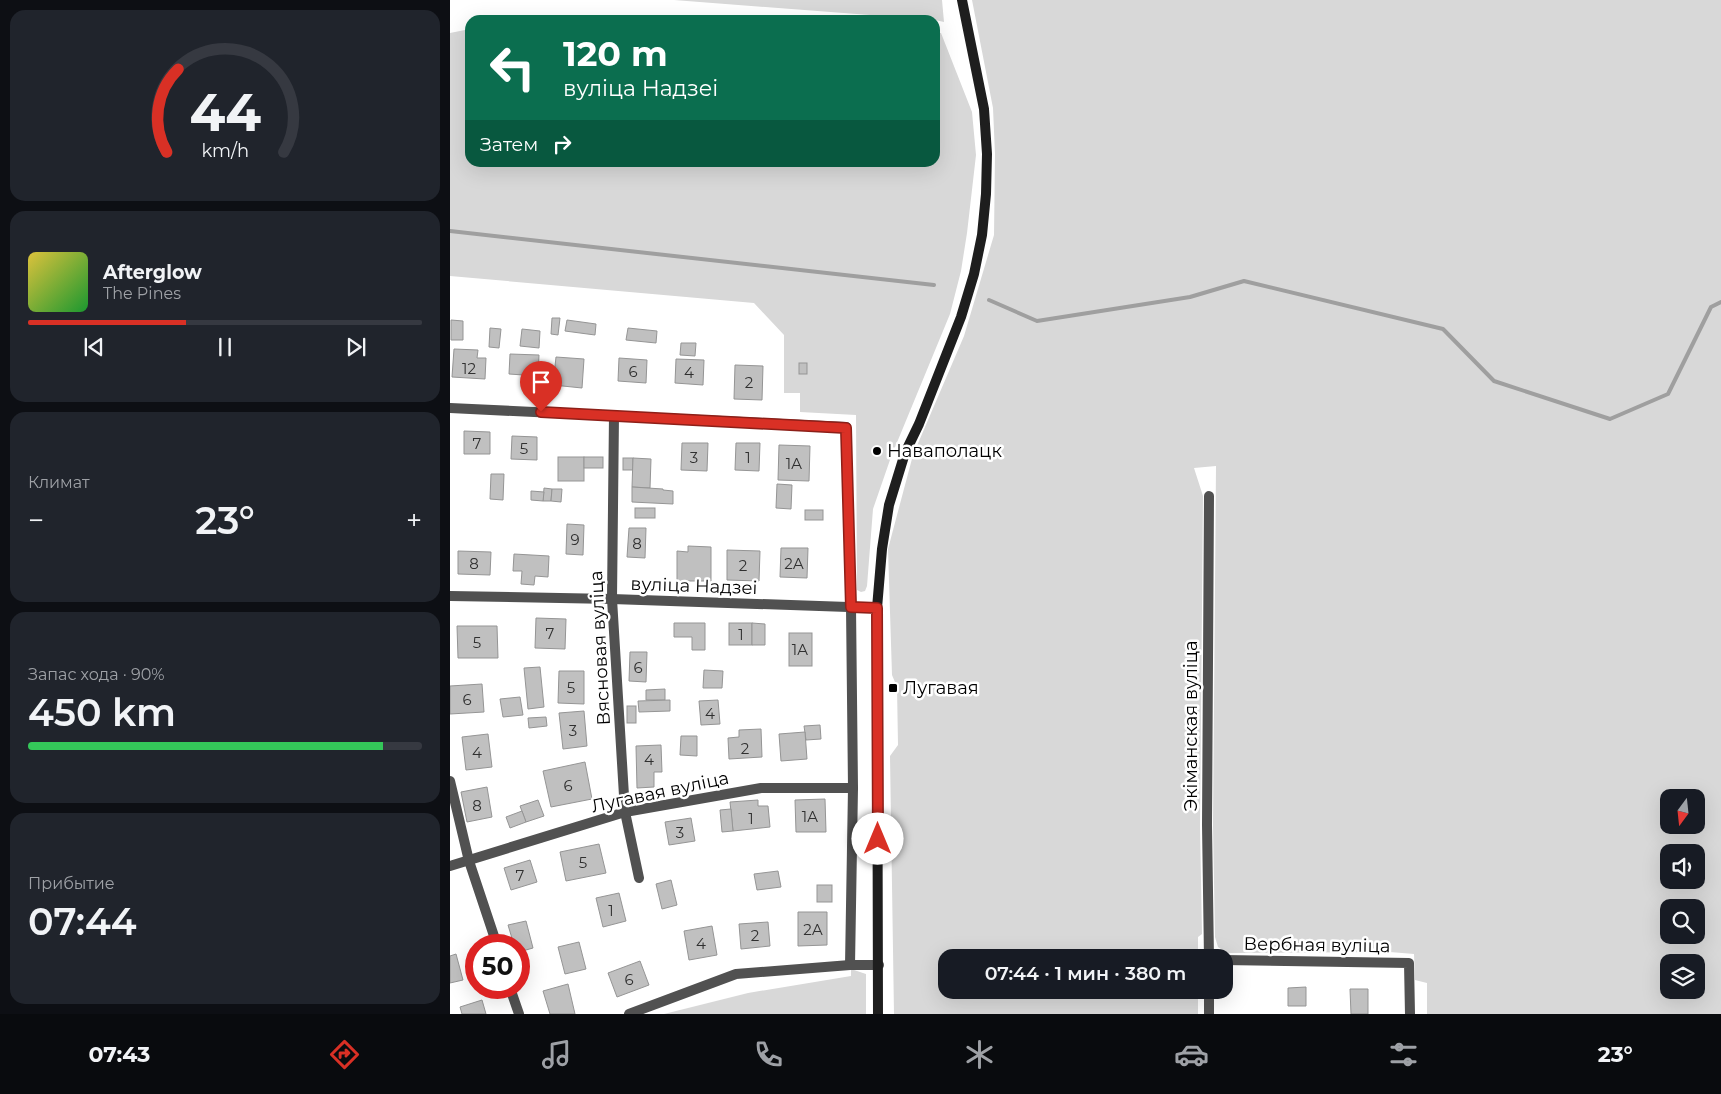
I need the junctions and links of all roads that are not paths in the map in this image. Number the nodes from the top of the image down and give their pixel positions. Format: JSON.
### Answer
{"nodes":[{"id":1,"x":962,"y":0,"type":"edge"},
{"id":2,"x":450,"y":408,"type":"edge"},
{"id":3,"x":614,"y":415,"type":"junction"},
{"id":4,"x":1209,"y":496,"type":"dead end"},
{"id":5,"x":450,"y":596,"type":"edge"},
{"id":6,"x":612,"y":599,"type":"junction"},
{"id":7,"x":851,"y":607,"type":"junction"},
{"id":8,"x":877,"y":608,"type":"junction"},
{"id":9,"x":450,"y":781,"type":"edge"},
{"id":10,"x":853,"y":788,"type":"junction"},
{"id":11,"x":625,"y":812,"type":"junction"},
{"id":12,"x":469,"y":861,"type":"junction"},
{"id":13,"x":450,"y":866,"type":"edge"},
{"id":14,"x":639,"y":878,"type":"dead end"},
{"id":15,"x":492,"y":934,"type":"edge"},
{"id":16,"x":1209,"y":949,"type":"edge"},
{"id":17,"x":1233,"y":960,"type":"edge"},
{"id":18,"x":850,"y":965,"type":"junction"},
{"id":19,"x":878,"y":966,"type":"junction"},
{"id":20,"x":514,"y":999,"type":"edge"},
{"id":21,"x":1209,"y":999,"type":"edge"},
{"id":22,"x":519,"y":1014,"type":"edge"},
{"id":23,"x":629,"y":1014,"type":"edge"},
{"id":24,"x":878,"y":1014,"type":"edge"},
{"id":25,"x":1209,"y":1014,"type":"edge"},
{"id":26,"x":1410,"y":1014,"type":"edge"}],
"edges":[{"from":1,"to":8,"type":"main road"},
{"from":2,"to":3,"type":"street"},
{"from":3,"to":6,"type":"street","name":"Вясновая вуліца"},
{"from":3,"to":7,"type":"street"},
{"from":4,"to":16,"type":"street","name":"Экіманская вуліца"},
{"from":5,"to":6,"type":"street","name":"вуліца Надзеі"},
{"from":6,"to":7,"type":"street","name":"вуліца Надзеі"},
{"from":6,"to":11,"type":"street","name":"Вясновая вуліца"},
{"from":7,"to":8,"type":"street","name":"вуліца Надзеі"},
{"from":7,"to":10,"type":"street"},
{"from":8,"to":19,"type":"main road"},
{"from":9,"to":12,"type":"street"},
{"from":10,"to":11,"type":"street","name":"Лугавая вуліца"},
{"from":10,"to":18,"type":"street"},
{"from":11,"to":12,"type":"street","name":"Лугавая вуліца"},
{"from":11,"to":14,"type":"street","name":"Вясновая вуліца"},
{"from":12,"to":13,"type":"street","name":"Лугавая вуліца"},
{"from":12,"to":15,"type":"street"},
{"from":17,"to":26,"type":"street","name":"Вербная вуліца"},
{"from":18,"to":19,"type":"street"},
{"from":18,"to":23,"type":"street"},
{"from":19,"to":24,"type":"main road"},
{"from":20,"to":22,"type":"street"},
{"from":21,"to":25,"type":"street"}]}
